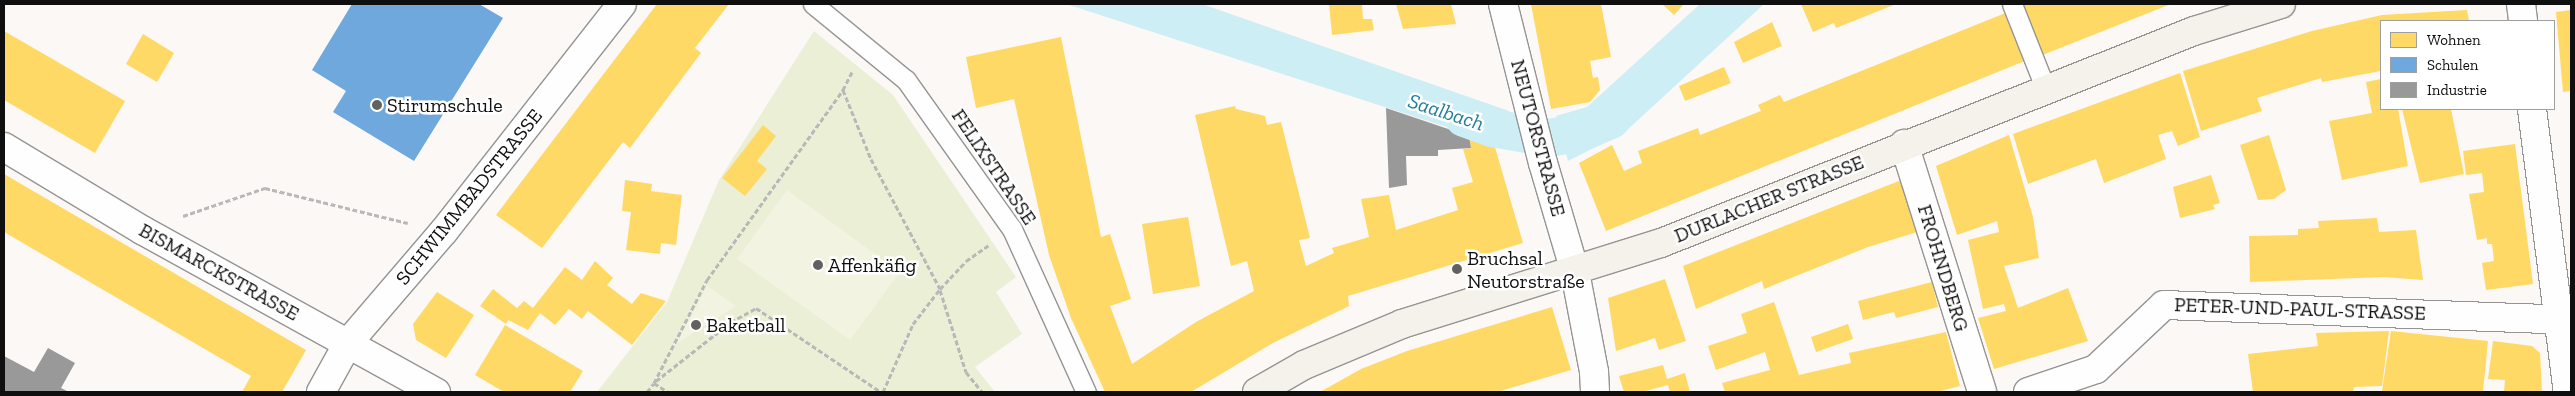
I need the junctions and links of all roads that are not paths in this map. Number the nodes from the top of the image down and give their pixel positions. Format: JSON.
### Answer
{"nodes":[{"id":1,"x":622,"y":4,"type":"edge"},
{"id":2,"x":813,"y":4,"type":"edge"},
{"id":3,"x":1503,"y":4,"type":"edge"},
{"id":4,"x":2012,"y":4,"type":"edge"},
{"id":5,"x":2281,"y":4,"type":"edge"},
{"id":6,"x":2521,"y":4,"type":"edge"},
{"id":7,"x":2523,"y":20,"type":"edge"},
{"id":8,"x":2046,"y":90,"type":"junction"},
{"id":9,"x":2532,"y":110,"type":"edge"},
{"id":10,"x":1904,"y":144,"type":"junction"},
{"id":11,"x":4,"y":147,"type":"edge"},
{"id":12,"x":1575,"y":272,"type":"junction"},
{"id":13,"x":2566,"y":319,"type":"edge"},
{"id":14,"x":348,"y":343,"type":"junction"},
{"id":15,"x":321,"y":392,"type":"edge"},
{"id":16,"x":436,"y":392,"type":"edge"},
{"id":17,"x":1086,"y":392,"type":"edge"},
{"id":18,"x":1258,"y":392,"type":"edge"},
{"id":19,"x":1595,"y":392,"type":"edge"},
{"id":20,"x":1982,"y":392,"type":"edge"},
{"id":21,"x":2028,"y":392,"type":"edge"},
{"id":22,"x":2568,"y":392,"type":"edge"}],
"edges":[{"from":1,"to":14,"type":"street","name":"SCHWIMMBADSTRASSE"},
{"from":2,"to":17,"type":"lane","name":"FELIXSTRASSE"},
{"from":3,"to":12,"type":"street","name":"NEUTORSTRASSE"},
{"from":4,"to":8,"type":"lane"},
{"from":5,"to":8,"type":"main road","name":"DURLACHER STRASSE"},
{"from":6,"to":7,"type":"street"},
{"from":8,"to":10,"type":"main road","name":"DURLACHER STRASSE"},
{"from":9,"to":13,"type":"street"},
{"from":10,"to":12,"type":"main road","name":"DURLACHER STRASSE"},
{"from":10,"to":20,"type":"street","name":"FROHNDBERG"},
{"from":11,"to":14,"type":"street","name":"BISMARCKSTRASSE"},
{"from":12,"to":18,"type":"main road","name":"DURLACHER STRASSE"},
{"from":12,"to":19,"type":"street","name":"NEUTORSTRASSE"},
{"from":13,"to":21,"type":"street","name":"PETER-UND-PAUL-STRASSE"},
{"from":13,"to":22,"type":"street"},
{"from":14,"to":15,"type":"street","name":"SCHWIMMBADSTRASSE"},
{"from":14,"to":16,"type":"street","name":"BISMARCKSTRASSE"}]}
